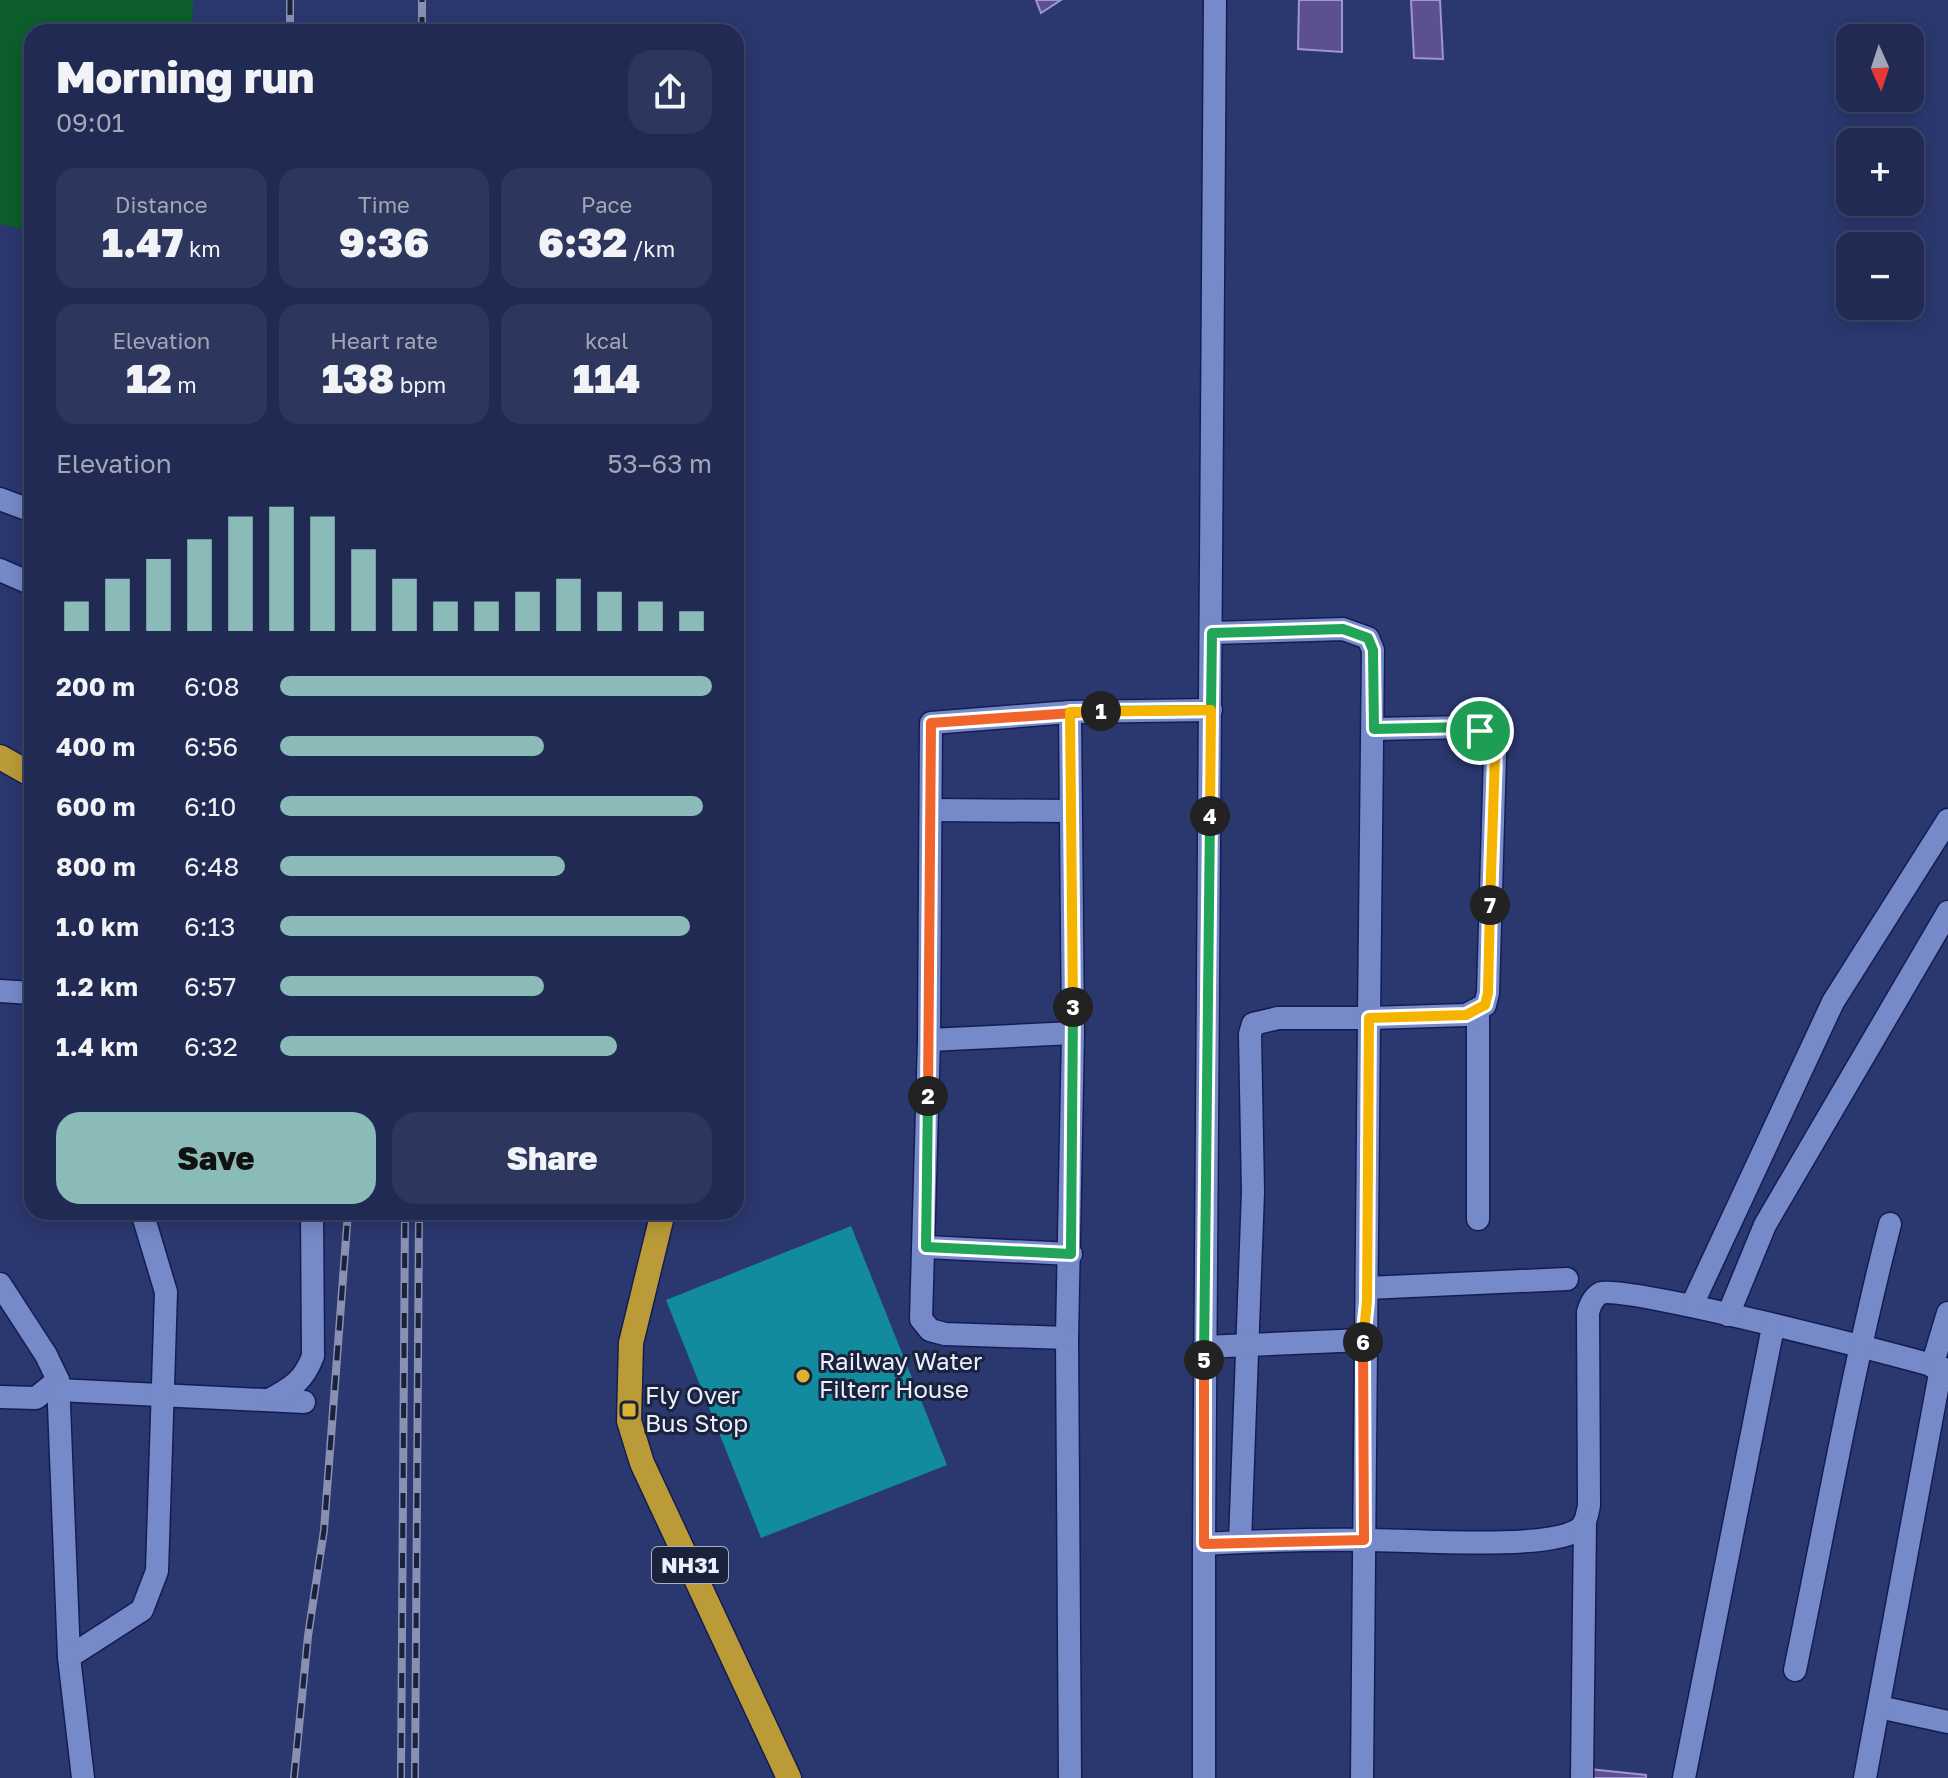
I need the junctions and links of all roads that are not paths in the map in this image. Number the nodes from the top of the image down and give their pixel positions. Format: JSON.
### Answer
{"nodes":[{"id":1,"x":1215,"y":0,"type":"edge"},
{"id":2,"x":0,"y":499,"type":"edge"},
{"id":3,"x":24,"y":508,"type":"edge"},
{"id":4,"x":0,"y":570,"type":"edge"},
{"id":5,"x":24,"y":580,"type":"edge"},
{"id":6,"x":1212,"y":633,"type":"junction"},
{"id":7,"x":1211,"y":710,"type":"junction"},
{"id":8,"x":1070,"y":712,"type":"junction"},
{"id":9,"x":1374,"y":729,"type":"junction"},
{"id":10,"x":0,"y":757,"type":"edge"},
{"id":11,"x":24,"y":770,"type":"edge"},
{"id":12,"x":933,"y":810,"type":"junction"},
{"id":13,"x":1068,"y":811,"type":"junction"},
{"id":14,"x":1948,"y":820,"type":"edge"},
{"id":15,"x":1948,"y":912,"type":"edge"},
{"id":16,"x":0,"y":991,"type":"edge"},
{"id":17,"x":24,"y":992,"type":"edge"},
{"id":18,"x":1478,"y":1011,"type":"junction"},
{"id":19,"x":1369,"y":1018,"type":"junction"},
{"id":20,"x":1073,"y":1033,"type":"junction"},
{"id":21,"x":929,"y":1040,"type":"junction"},
{"id":22,"x":1478,"y":1219,"type":"dead end"},
{"id":23,"x":144,"y":1220,"type":"edge"},
{"id":24,"x":312,"y":1220,"type":"edge"},
{"id":25,"x":661,"y":1220,"type":"edge"},
{"id":26,"x":1890,"y":1224,"type":"dead end"},
{"id":27,"x":926,"y":1247,"type":"junction"},
{"id":28,"x":1071,"y":1254,"type":"junction"},
{"id":29,"x":1567,"y":1279,"type":"dead end"},
{"id":30,"x":0,"y":1284,"type":"edge"},
{"id":31,"x":1367,"y":1288,"type":"junction"},
{"id":32,"x":1692,"y":1305,"type":"junction"},
{"id":33,"x":1948,"y":1313,"type":"edge"},
{"id":34,"x":1728,"y":1315,"type":"junction"},
{"id":35,"x":1773,"y":1327,"type":"junction"},
{"id":36,"x":1067,"y":1338,"type":"junction"},
{"id":37,"x":1363,"y":1340,"type":"junction"},
{"id":38,"x":1245,"y":1343,"type":"junction"},
{"id":39,"x":1204,"y":1347,"type":"junction"},
{"id":40,"x":1858,"y":1348,"type":"junction"},
{"id":41,"x":1941,"y":1368,"type":"edge"},
{"id":42,"x":58,"y":1385,"type":"junction"},
{"id":43,"x":0,"y":1397,"type":"edge"},
{"id":44,"x":163,"y":1397,"type":"junction"},
{"id":45,"x":268,"y":1400,"type":"junction"},
{"id":46,"x":304,"y":1402,"type":"dead end"},
{"id":47,"x":1585,"y":1522,"type":"junction"},
{"id":48,"x":1364,"y":1540,"type":"junction"},
{"id":49,"x":1240,"y":1542,"type":"junction"},
{"id":50,"x":1204,"y":1544,"type":"junction"},
{"id":51,"x":69,"y":1657,"type":"junction"},
{"id":52,"x":1795,"y":1670,"type":"dead end"},
{"id":53,"x":1879,"y":1707,"type":"junction"},
{"id":54,"x":1948,"y":1722,"type":"edge"},
{"id":55,"x":83,"y":1778,"type":"edge"},
{"id":56,"x":789,"y":1778,"type":"edge"},
{"id":57,"x":1070,"y":1778,"type":"edge"},
{"id":58,"x":1204,"y":1778,"type":"edge"},
{"id":59,"x":1362,"y":1778,"type":"edge"},
{"id":60,"x":1582,"y":1778,"type":"edge"},
{"id":61,"x":1684,"y":1778,"type":"edge"},
{"id":62,"x":1865,"y":1778,"type":"edge"}],
"edges":[{"from":1,"to":6,"type":"street"},
{"from":2,"to":3,"type":"street"},
{"from":4,"to":5,"type":"street"},
{"from":6,"to":7,"type":"street"},
{"from":6,"to":9,"type":"street"},
{"from":7,"to":8,"type":"street"},
{"from":7,"to":39,"type":"street"},
{"from":8,"to":12,"type":"street"},
{"from":8,"to":13,"type":"street"},
{"from":9,"to":18,"type":"street"},
{"from":9,"to":19,"type":"street"},
{"from":10,"to":11,"type":"highway"},
{"from":12,"to":13,"type":"street"},
{"from":12,"to":21,"type":"street"},
{"from":13,"to":20,"type":"street"},
{"from":14,"to":32,"type":"street"},
{"from":15,"to":34,"type":"street"},
{"from":16,"to":17,"type":"street"},
{"from":18,"to":19,"type":"street"},
{"from":18,"to":22,"type":"street"},
{"from":19,"to":31,"type":"street"},
{"from":19,"to":38,"type":"street"},
{"from":20,"to":21,"type":"street"},
{"from":20,"to":28,"type":"street"},
{"from":21,"to":27,"type":"street"},
{"from":23,"to":44,"type":"street"},
{"from":24,"to":45,"type":"street"},
{"from":25,"to":56,"type":"highway","number":"NH31"},
{"from":26,"to":40,"type":"street"},
{"from":27,"to":28,"type":"street"},
{"from":27,"to":36,"type":"street"},
{"from":28,"to":36,"type":"street"},
{"from":29,"to":31,"type":"street"},
{"from":30,"to":42,"type":"street"},
{"from":31,"to":37,"type":"street"},
{"from":32,"to":34,"type":"street"},
{"from":32,"to":47,"type":"street"},
{"from":33,"to":41,"type":"street"},
{"from":34,"to":35,"type":"street"},
{"from":35,"to":40,"type":"street"},
{"from":35,"to":61,"type":"street"},
{"from":36,"to":57,"type":"street"},
{"from":37,"to":38,"type":"street"},
{"from":37,"to":48,"type":"street"},
{"from":38,"to":39,"type":"street"},
{"from":38,"to":49,"type":"street"},
{"from":39,"to":50,"type":"street"},
{"from":40,"to":41,"type":"street"},
{"from":40,"to":52,"type":"street"},
{"from":41,"to":53,"type":"street"},
{"from":42,"to":43,"type":"street"},
{"from":42,"to":44,"type":"street"},
{"from":42,"to":51,"type":"street"},
{"from":44,"to":45,"type":"street"},
{"from":44,"to":51,"type":"street"},
{"from":45,"to":46,"type":"street"},
{"from":47,"to":48,"type":"street"},
{"from":47,"to":60,"type":"street"},
{"from":48,"to":49,"type":"street"},
{"from":48,"to":59,"type":"street"},
{"from":49,"to":50,"type":"street"},
{"from":50,"to":58,"type":"street"},
{"from":51,"to":55,"type":"street"},
{"from":53,"to":54,"type":"street"},
{"from":53,"to":62,"type":"street"}]}
